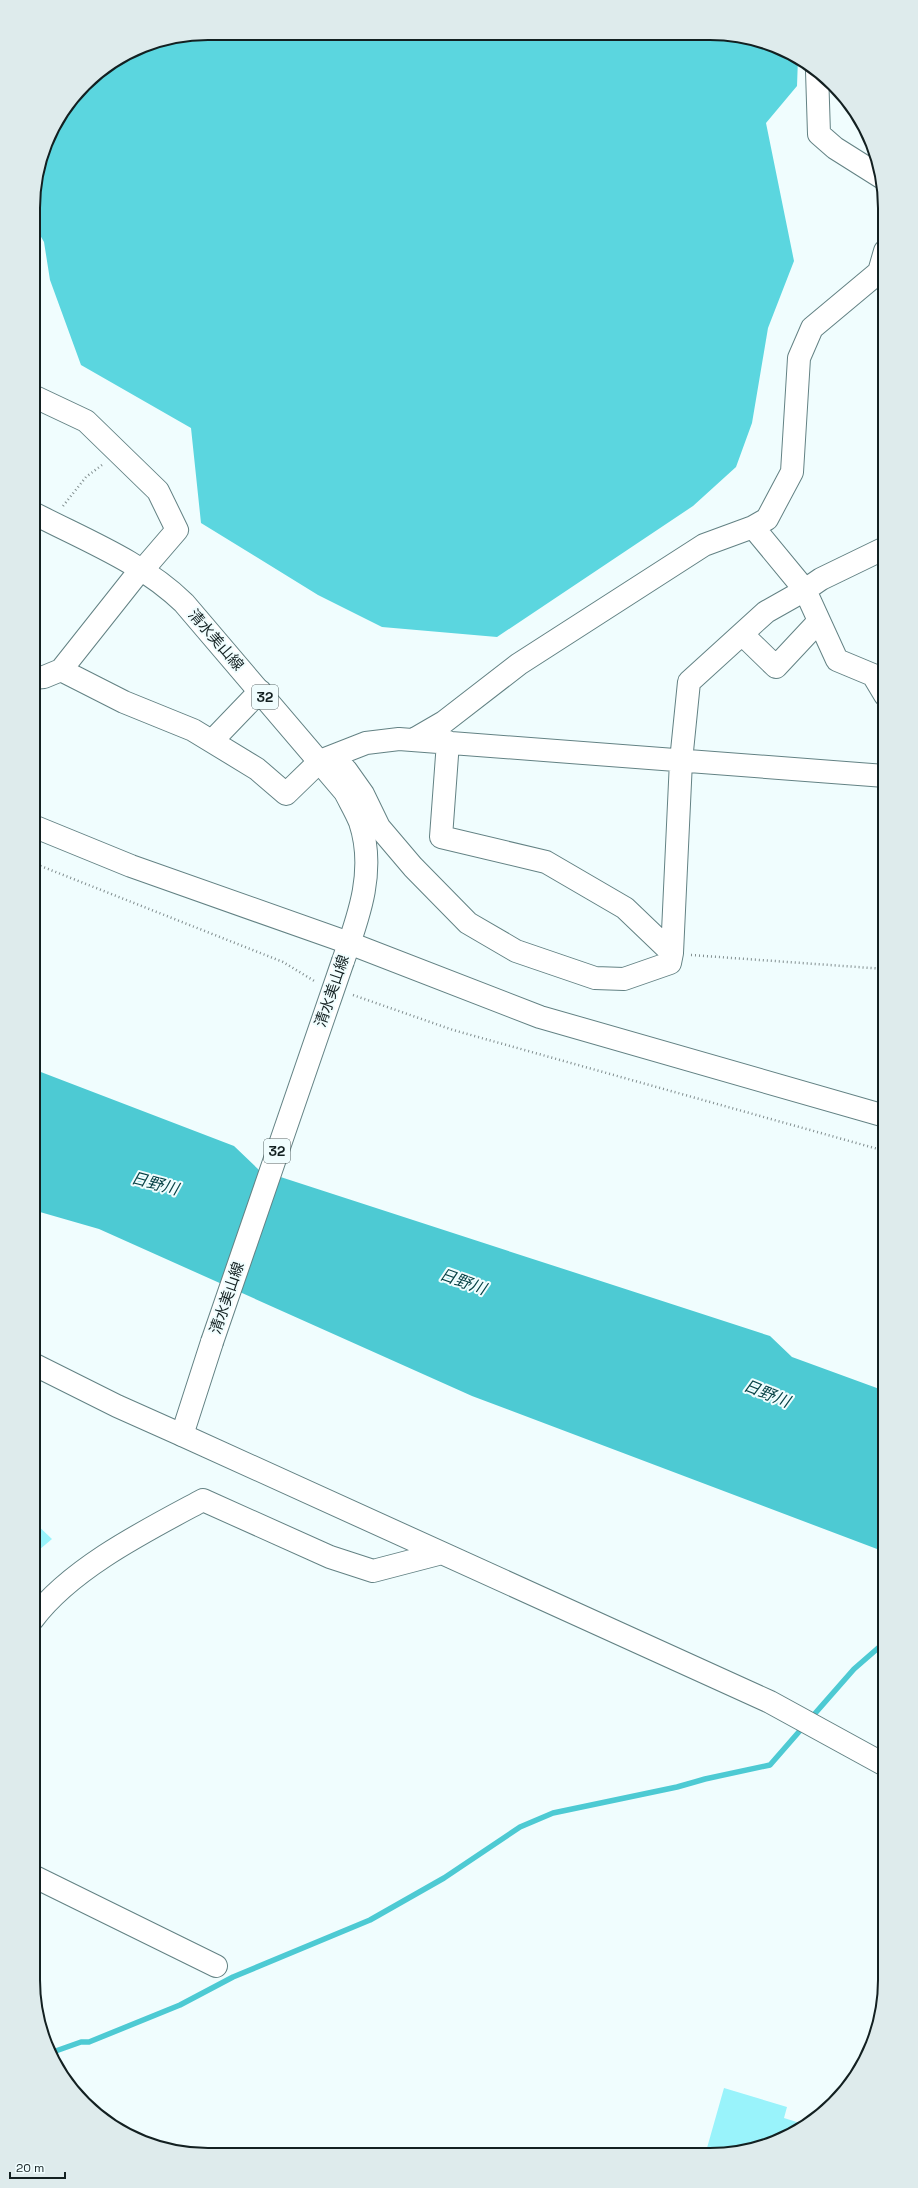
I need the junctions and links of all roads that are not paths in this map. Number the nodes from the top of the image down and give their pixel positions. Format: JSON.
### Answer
{"nodes":[{"id":1,"x":817,"y":79,"type":"edge"},
{"id":2,"x":874,"y":173,"type":"edge"},
{"id":3,"x":878,"y":276,"type":"edge"},
{"id":4,"x":40,"y":399,"type":"edge"},
{"id":5,"x":40,"y":516,"type":"edge"},
{"id":6,"x":753,"y":527,"type":"junction"},
{"id":7,"x":878,"y":551,"type":"edge"},
{"id":8,"x":143,"y":567,"type":"junction"},
{"id":9,"x":805,"y":590,"type":"junction"},
{"id":10,"x":819,"y":621,"type":"junction"},
{"id":11,"x":742,"y":634,"type":"junction"},
{"id":12,"x":61,"y":670,"type":"junction"},
{"id":13,"x":40,"y":677,"type":"edge"},
{"id":14,"x":878,"y":683,"type":"edge"},
{"id":15,"x":260,"y":691,"type":"junction"},
{"id":16,"x":413,"y":740,"type":"junction"},
{"id":17,"x":212,"y":741,"type":"junction"},
{"id":18,"x":448,"y":742,"type":"junction"},
{"id":19,"x":320,"y":761,"type":"junction"},
{"id":20,"x":681,"y":761,"type":"junction"},
{"id":21,"x":878,"y":775,"type":"edge"},
{"id":22,"x":40,"y":829,"type":"edge"},
{"id":23,"x":346,"y":952,"type":"junction"},
{"id":24,"x":672,"y":953,"type":"junction"},
{"id":25,"x":878,"y":1114,"type":"edge"},
{"id":26,"x":40,"y":1368,"type":"edge"},
{"id":27,"x":182,"y":1435,"type":"junction"},
{"id":28,"x":442,"y":1553,"type":"junction"},
{"id":29,"x":40,"y":1610,"type":"edge"},
{"id":30,"x":878,"y":1761,"type":"edge"},
{"id":31,"x":40,"y":1879,"type":"edge"},
{"id":32,"x":216,"y":1966,"type":"dead end"}],
"edges":[{"from":1,"to":2,"type":"street"},
{"from":3,"to":6,"type":"street"},
{"from":4,"to":8,"type":"street"},
{"from":5,"to":8,"type":"street","name":"清水美山線","number":"32"},
{"from":6,"to":9,"type":"street"},
{"from":6,"to":16,"type":"street"},
{"from":7,"to":9,"type":"street"},
{"from":8,"to":12,"type":"street"},
{"from":8,"to":15,"type":"street","name":"清水美山線","number":"32"},
{"from":9,"to":10,"type":"street"},
{"from":9,"to":11,"type":"street"},
{"from":10,"to":11,"type":"street"},
{"from":10,"to":14,"type":"street"},
{"from":11,"to":20,"type":"street"},
{"from":12,"to":13,"type":"street"},
{"from":12,"to":17,"type":"street"},
{"from":15,"to":17,"type":"street"},
{"from":15,"to":19,"type":"street","name":"清水美山線","number":"32"},
{"from":16,"to":18,"type":"street"},
{"from":16,"to":19,"type":"street"},
{"from":17,"to":19,"type":"street"},
{"from":18,"to":20,"type":"street"},
{"from":18,"to":24,"type":"street"},
{"from":19,"to":23,"type":"street","name":"清水美山線","number":"32"},
{"from":19,"to":24,"type":"street"},
{"from":20,"to":21,"type":"street"},
{"from":20,"to":24,"type":"street"},
{"from":22,"to":23,"type":"street"},
{"from":23,"to":25,"type":"street"},
{"from":23,"to":27,"type":"street","name":"清水美山線","number":"32","bridge":true},
{"from":26,"to":27,"type":"street"},
{"from":27,"to":28,"type":"street"},
{"from":28,"to":29,"type":"street"},
{"from":28,"to":30,"type":"street"},
{"from":31,"to":32,"type":"street"}]}
